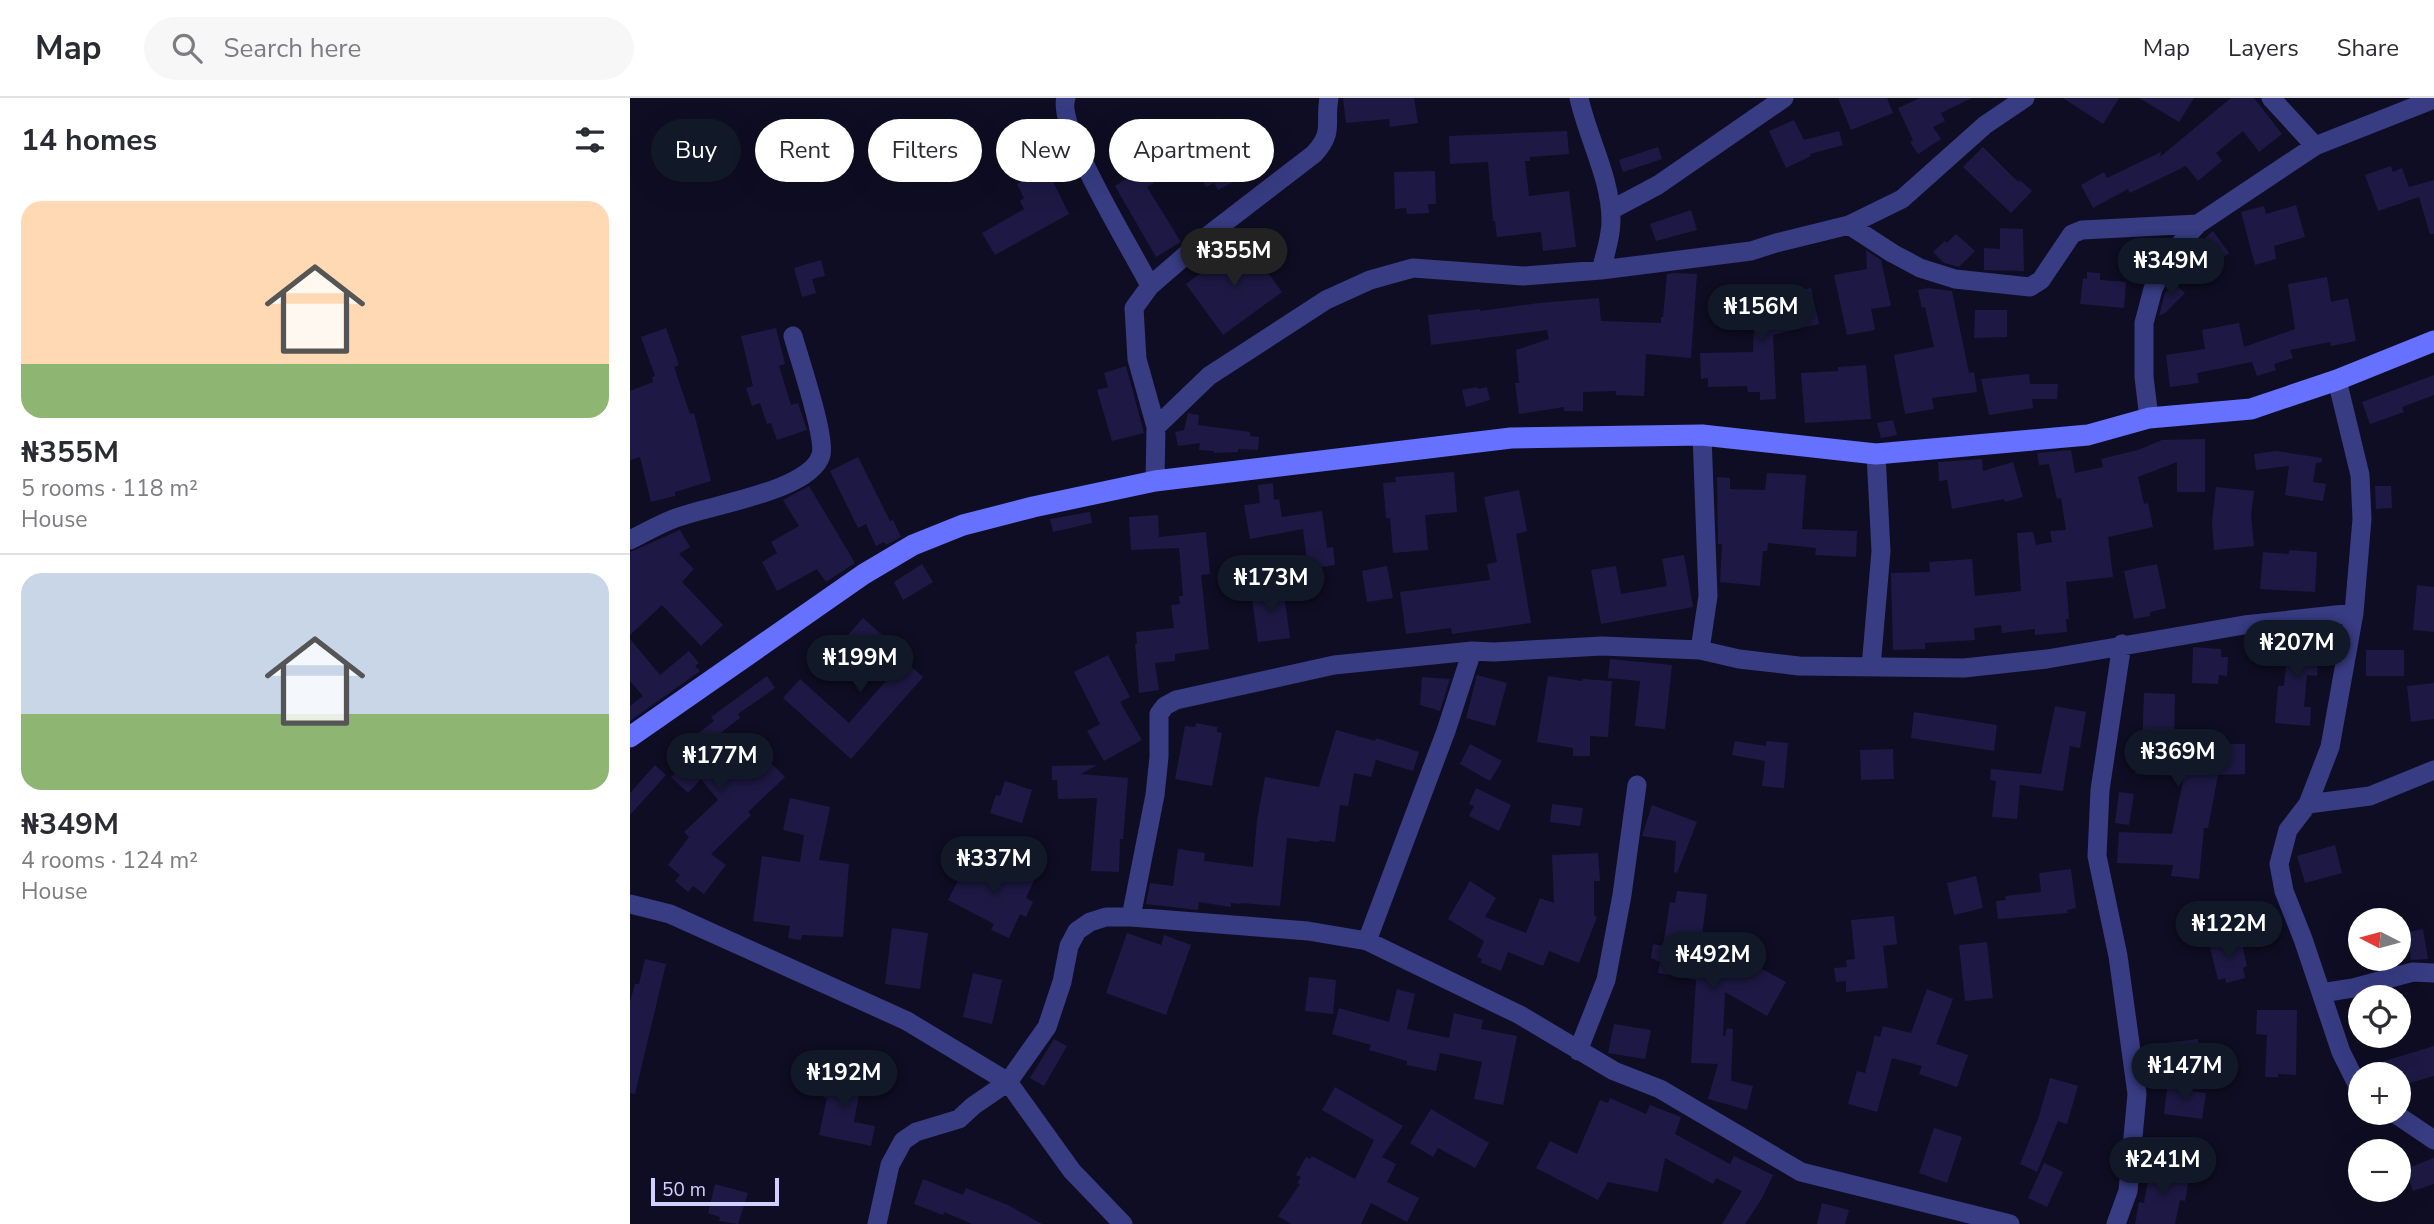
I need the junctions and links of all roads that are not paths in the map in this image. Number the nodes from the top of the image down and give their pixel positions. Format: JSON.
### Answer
{"nodes":[{"id":1,"x":1066,"y":98,"type":"edge"},
{"id":2,"x":1329,"y":98,"type":"edge"},
{"id":3,"x":1579,"y":98,"type":"edge"},
{"id":4,"x":1784,"y":98,"type":"edge"},
{"id":5,"x":2025,"y":98,"type":"edge"},
{"id":6,"x":2271,"y":98,"type":"edge"},
{"id":7,"x":2434,"y":99,"type":"edge"},
{"id":8,"x":2315,"y":146,"type":"junction"},
{"id":9,"x":1611,"y":210,"type":"junction"},
{"id":10,"x":2198,"y":224,"type":"junction"},
{"id":11,"x":1849,"y":225,"type":"junction"},
{"id":12,"x":1601,"y":270,"type":"junction"},
{"id":13,"x":1150,"y":286,"type":"junction"},
{"id":14,"x":793,"y":336,"type":"dead end"},
{"id":15,"x":2434,"y":341,"type":"edge"},
{"id":16,"x":2337,"y":380,"type":"junction"},
{"id":17,"x":2149,"y":418,"type":"junction"},
{"id":18,"x":1156,"y":427,"type":"junction"},
{"id":19,"x":1702,"y":435,"type":"junction"},
{"id":20,"x":1876,"y":454,"type":"junction"},
{"id":21,"x":1155,"y":481,"type":"junction"},
{"id":22,"x":630,"y":540,"type":"edge"},
{"id":23,"x":2354,"y":613,"type":"junction"},
{"id":24,"x":2122,"y":644,"type":"junction"},
{"id":25,"x":1700,"y":650,"type":"junction"},
{"id":26,"x":1472,"y":651,"type":"junction"},
{"id":27,"x":1871,"y":667,"type":"junction"},
{"id":28,"x":630,"y":737,"type":"edge"},
{"id":29,"x":2434,"y":770,"type":"edge"},
{"id":30,"x":1637,"y":785,"type":"dead end"},
{"id":31,"x":2308,"y":804,"type":"junction"},
{"id":32,"x":630,"y":904,"type":"edge"},
{"id":33,"x":1131,"y":916,"type":"junction"},
{"id":34,"x":1367,"y":941,"type":"junction"},
{"id":35,"x":2434,"y":973,"type":"edge"},
{"id":36,"x":2321,"y":993,"type":"junction"},
{"id":37,"x":1578,"y":1051,"type":"junction"},
{"id":38,"x":2348,"y":1067,"type":"edge"},
{"id":39,"x":1008,"y":1082,"type":"junction"},
{"id":40,"x":2411,"y":1124,"type":"edge"},
{"id":41,"x":2434,"y":1140,"type":"edge"},
{"id":42,"x":877,"y":1224,"type":"edge"},
{"id":43,"x":1123,"y":1224,"type":"edge"},
{"id":44,"x":2010,"y":1224,"type":"edge"},
{"id":45,"x":2116,"y":1224,"type":"edge"}],
"edges":[{"from":1,"to":13,"type":"street"},
{"from":2,"to":13,"type":"street"},
{"from":3,"to":9,"type":"street"},
{"from":4,"to":9,"type":"street"},
{"from":5,"to":11,"type":"street"},
{"from":6,"to":8,"type":"street"},
{"from":7,"to":8,"type":"street"},
{"from":8,"to":10,"type":"street"},
{"from":9,"to":12,"type":"street"},
{"from":10,"to":11,"type":"street"},
{"from":10,"to":17,"type":"street"},
{"from":11,"to":12,"type":"street"},
{"from":12,"to":18,"type":"street"},
{"from":13,"to":18,"type":"street"},
{"from":14,"to":22,"type":"street"},
{"from":15,"to":16,"type":"street"},
{"from":16,"to":17,"type":"street"},
{"from":16,"to":23,"type":"street"},
{"from":17,"to":20,"type":"street"},
{"from":18,"to":21,"type":"street"},
{"from":19,"to":20,"type":"street"},
{"from":19,"to":21,"type":"street"},
{"from":19,"to":25,"type":"street"},
{"from":20,"to":27,"type":"street"},
{"from":21,"to":28,"type":"street"},
{"from":23,"to":24,"type":"street"},
{"from":23,"to":31,"type":"street"},
{"from":24,"to":27,"type":"street"},
{"from":24,"to":45,"type":"street"},
{"from":25,"to":26,"type":"street"},
{"from":25,"to":27,"type":"street"},
{"from":26,"to":33,"type":"street"},
{"from":26,"to":34,"type":"street"},
{"from":29,"to":31,"type":"street"},
{"from":30,"to":37,"type":"street"},
{"from":31,"to":36,"type":"street"},
{"from":32,"to":39,"type":"street"},
{"from":33,"to":34,"type":"street"},
{"from":33,"to":39,"type":"street"},
{"from":34,"to":37,"type":"street"},
{"from":35,"to":36,"type":"street"},
{"from":36,"to":38,"type":"street"},
{"from":37,"to":44,"type":"street"},
{"from":39,"to":42,"type":"street"},
{"from":39,"to":43,"type":"street"},
{"from":40,"to":41,"type":"street"}]}
